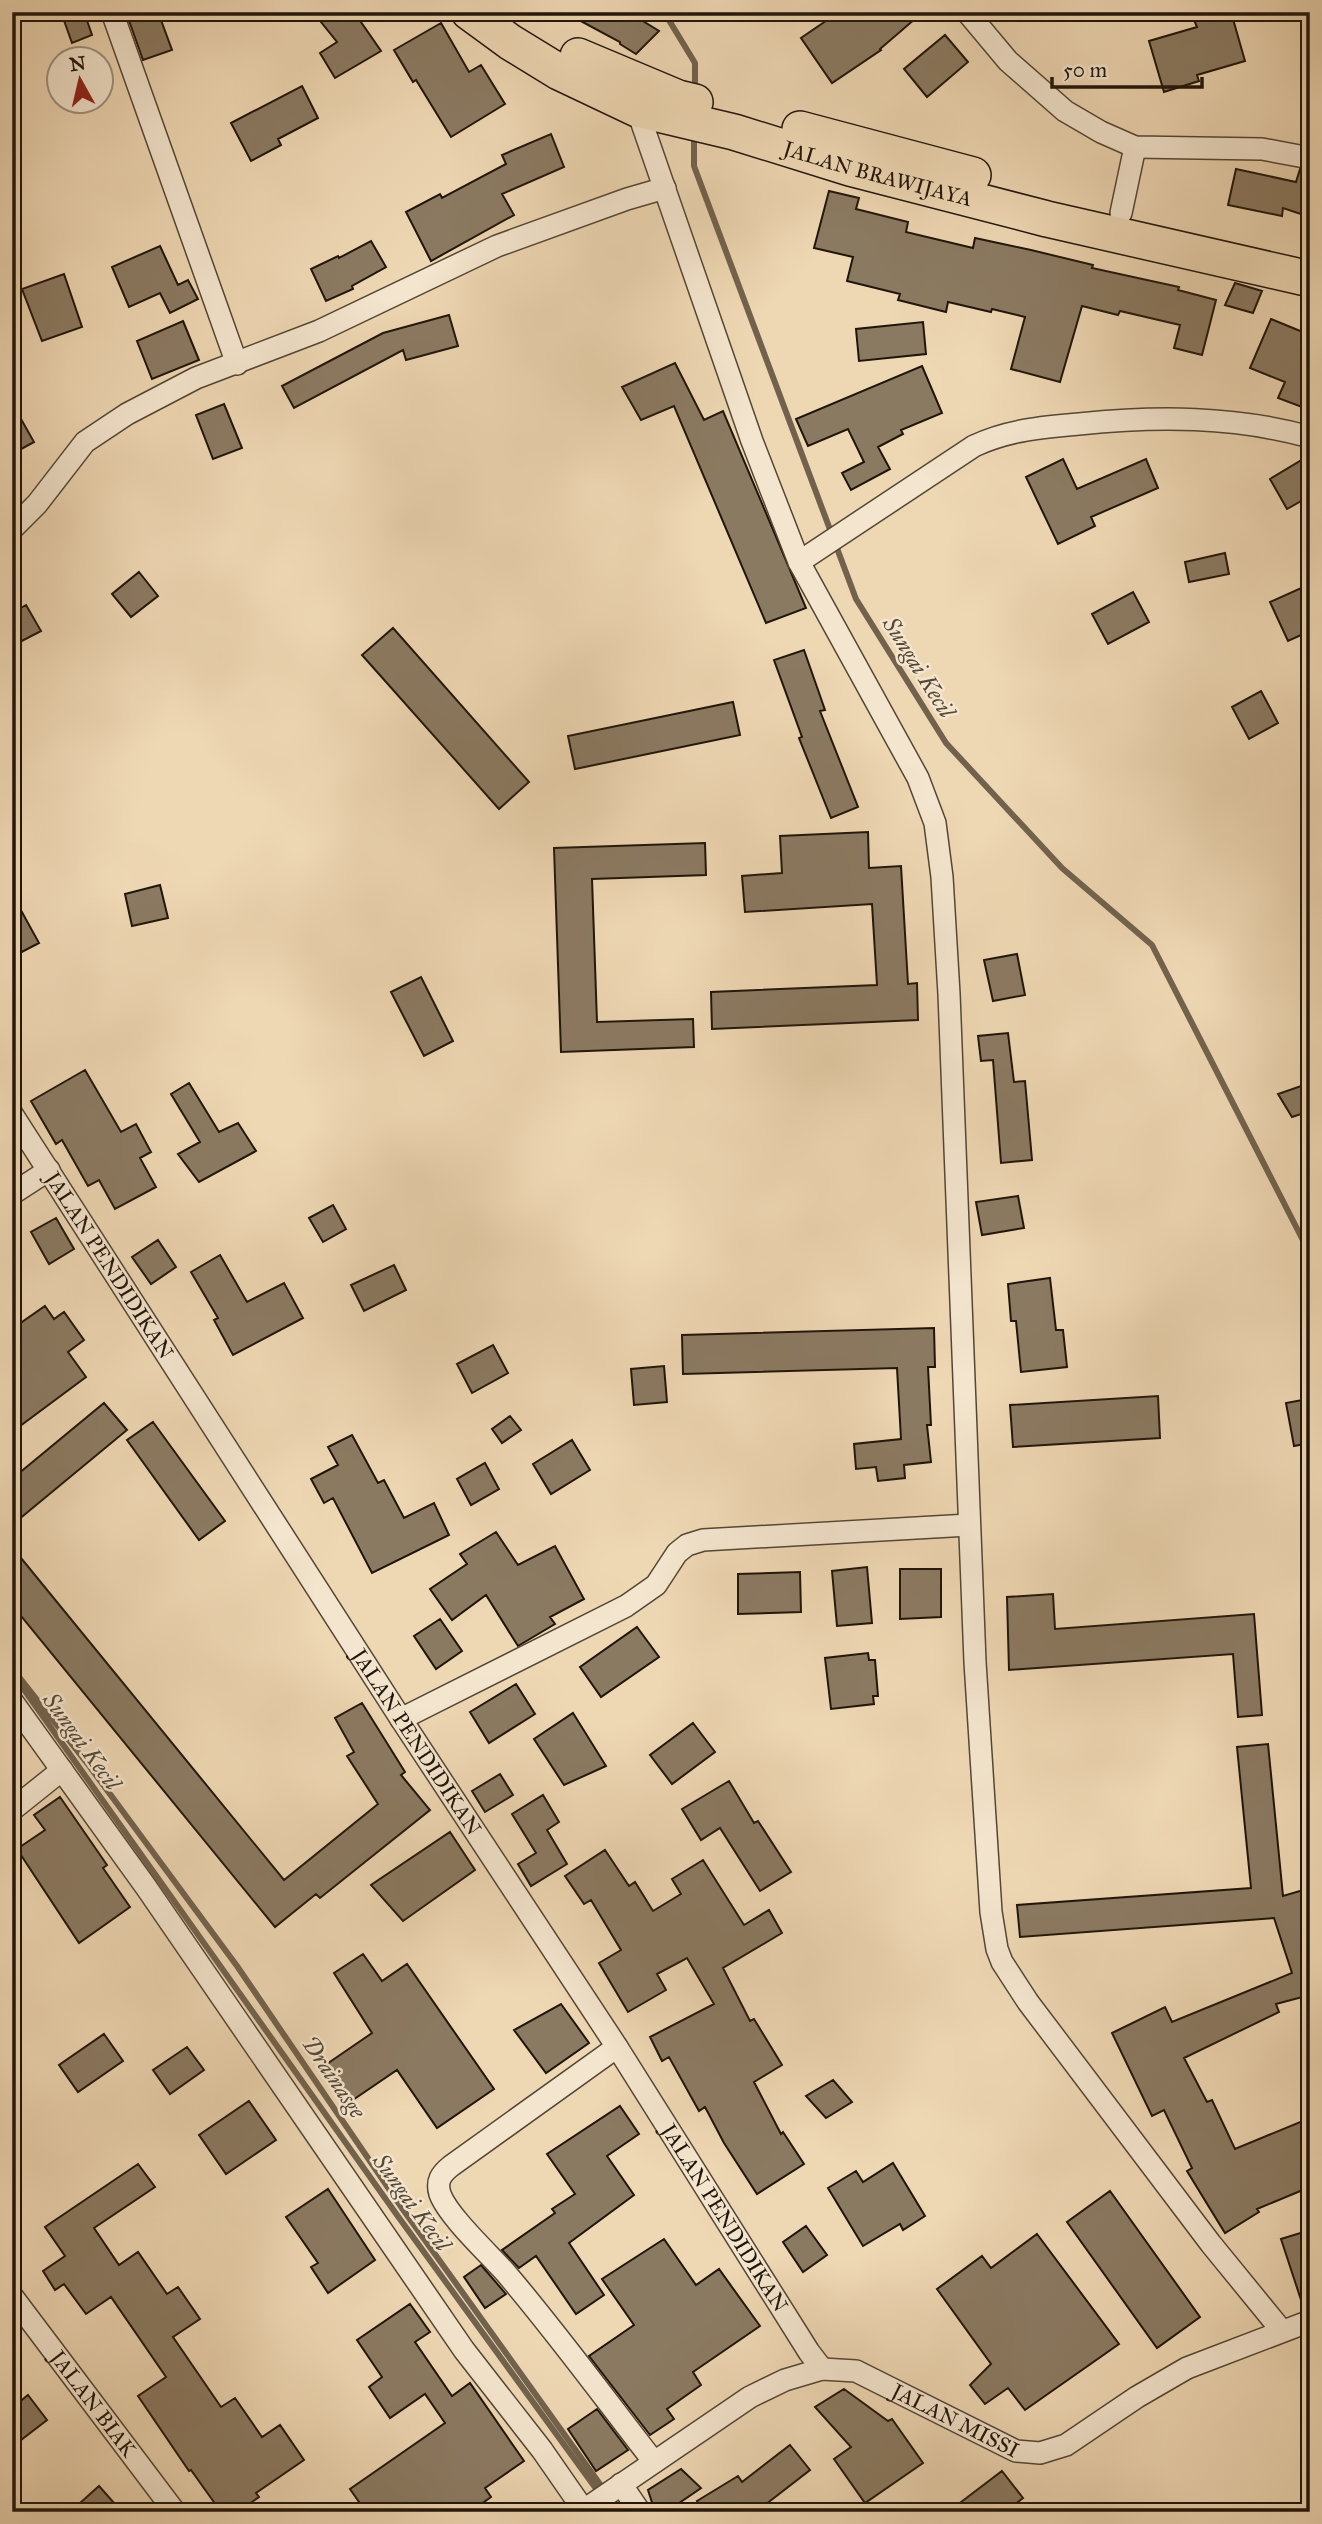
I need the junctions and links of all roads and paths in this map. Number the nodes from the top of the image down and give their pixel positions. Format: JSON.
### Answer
{"nodes":[{"id":1,"x":112,"y":12,"type":"edge"},
{"id":2,"x":469,"y":12,"type":"edge"},
{"id":3,"x":508,"y":12,"type":"edge"},
{"id":4,"x":967,"y":12,"type":"edge"},
{"id":5,"x":679,"y":108,"type":"junction"},
{"id":6,"x":637,"y":109,"type":"junction"},
{"id":7,"x":738,"y":123,"type":"junction"},
{"id":8,"x":1135,"y":147,"type":"junction"},
{"id":9,"x":1310,"y":158,"type":"edge"},
{"id":10,"x":665,"y":188,"type":"junction"},
{"id":11,"x":1121,"y":213,"type":"junction"},
{"id":12,"x":1310,"y":254,"type":"edge"},
{"id":13,"x":1310,"y":279,"type":"edge"},
{"id":14,"x":237,"y":364,"type":"junction"},
{"id":15,"x":1310,"y":437,"type":"edge"},
{"id":16,"x":12,"y":528,"type":"edge"},
{"id":17,"x":799,"y":562,"type":"junction"},
{"id":18,"x":12,"y":1114,"type":"edge"},
{"id":19,"x":49,"y":1170,"type":"junction"},
{"id":20,"x":12,"y":1194,"type":"edge"},
{"id":21,"x":969,"y":1525,"type":"junction"},
{"id":22,"x":12,"y":1701,"type":"edge"},
{"id":23,"x":401,"y":1719,"type":"junction"},
{"id":24,"x":62,"y":1770,"type":"junction"},
{"id":25,"x":12,"y":1810,"type":"edge"},
{"id":26,"x":617,"y":2048,"type":"junction"},
{"id":27,"x":12,"y":2296,"type":"edge"},
{"id":28,"x":1310,"y":2321,"type":"edge"},
{"id":29,"x":1282,"y":2331,"type":"junction"},
{"id":30,"x":822,"y":2369,"type":"junction"},
{"id":31,"x":654,"y":2462,"type":"junction"},
{"id":32,"x":616,"y":2488,"type":"junction"},
{"id":33,"x":585,"y":2510,"type":"edge"},
{"id":34,"x":175,"y":2512,"type":"edge"},
{"id":35,"x":640,"y":2512,"type":"edge"}],
"edges":[{"from":1,"to":14,"type":"street"},
{"from":2,"to":6,"type":"highway","name":"JALAN BRAWIJAYA"},
{"from":3,"to":5,"type":"highway","name":"JALAN BRAWIJAYA"},
{"from":4,"to":8,"type":"street"},
{"from":5,"to":6,"type":"highway","name":"JALAN BRAWIJAYA"},
{"from":5,"to":7,"type":"highway","name":"JALAN BRAWIJAYA"},
{"from":6,"to":10,"type":"street"},
{"from":7,"to":11,"type":"highway","name":"JALAN BRAWIJAYA"},
{"from":7,"to":13,"type":"highway","name":"JALAN BRAWIJAYA"},
{"from":8,"to":9,"type":"street"},
{"from":8,"to":11,"type":"street"},
{"from":10,"to":14,"type":"street"},
{"from":10,"to":17,"type":"street"},
{"from":11,"to":12,"type":"highway","name":"JALAN BRAWIJAYA"},
{"from":14,"to":16,"type":"street"},
{"from":15,"to":17,"type":"street"},
{"from":17,"to":21,"type":"street"},
{"from":18,"to":19,"type":"street","name":"JALAN PENDIDIKAN"},
{"from":19,"to":20,"type":"street"},
{"from":19,"to":23,"type":"street","name":"JALAN PENDIDIKAN"},
{"from":21,"to":23,"type":"street"},
{"from":21,"to":29,"type":"street"},
{"from":22,"to":24,"type":"street"},
{"from":23,"to":26,"type":"street","name":"JALAN PENDIDIKAN"},
{"from":24,"to":25,"type":"street"},
{"from":24,"to":33,"type":"street"},
{"from":26,"to":30,"type":"street","name":"JALAN PENDIDIKAN"},
{"from":26,"to":31,"type":"street"},
{"from":27,"to":34,"type":"street","name":"JALAN BIAK"},
{"from":28,"to":29,"type":"street","name":"JALAN MISSI"},
{"from":29,"to":30,"type":"street","name":"JALAN MISSI"},
{"from":30,"to":31,"type":"street","name":"JALAN MISSI"},
{"from":31,"to":32,"type":"street","name":"JALAN MISSI"},
{"from":32,"to":33,"type":"street","name":"JALAN MISSI"},
{"from":32,"to":35,"type":"street"}]}
